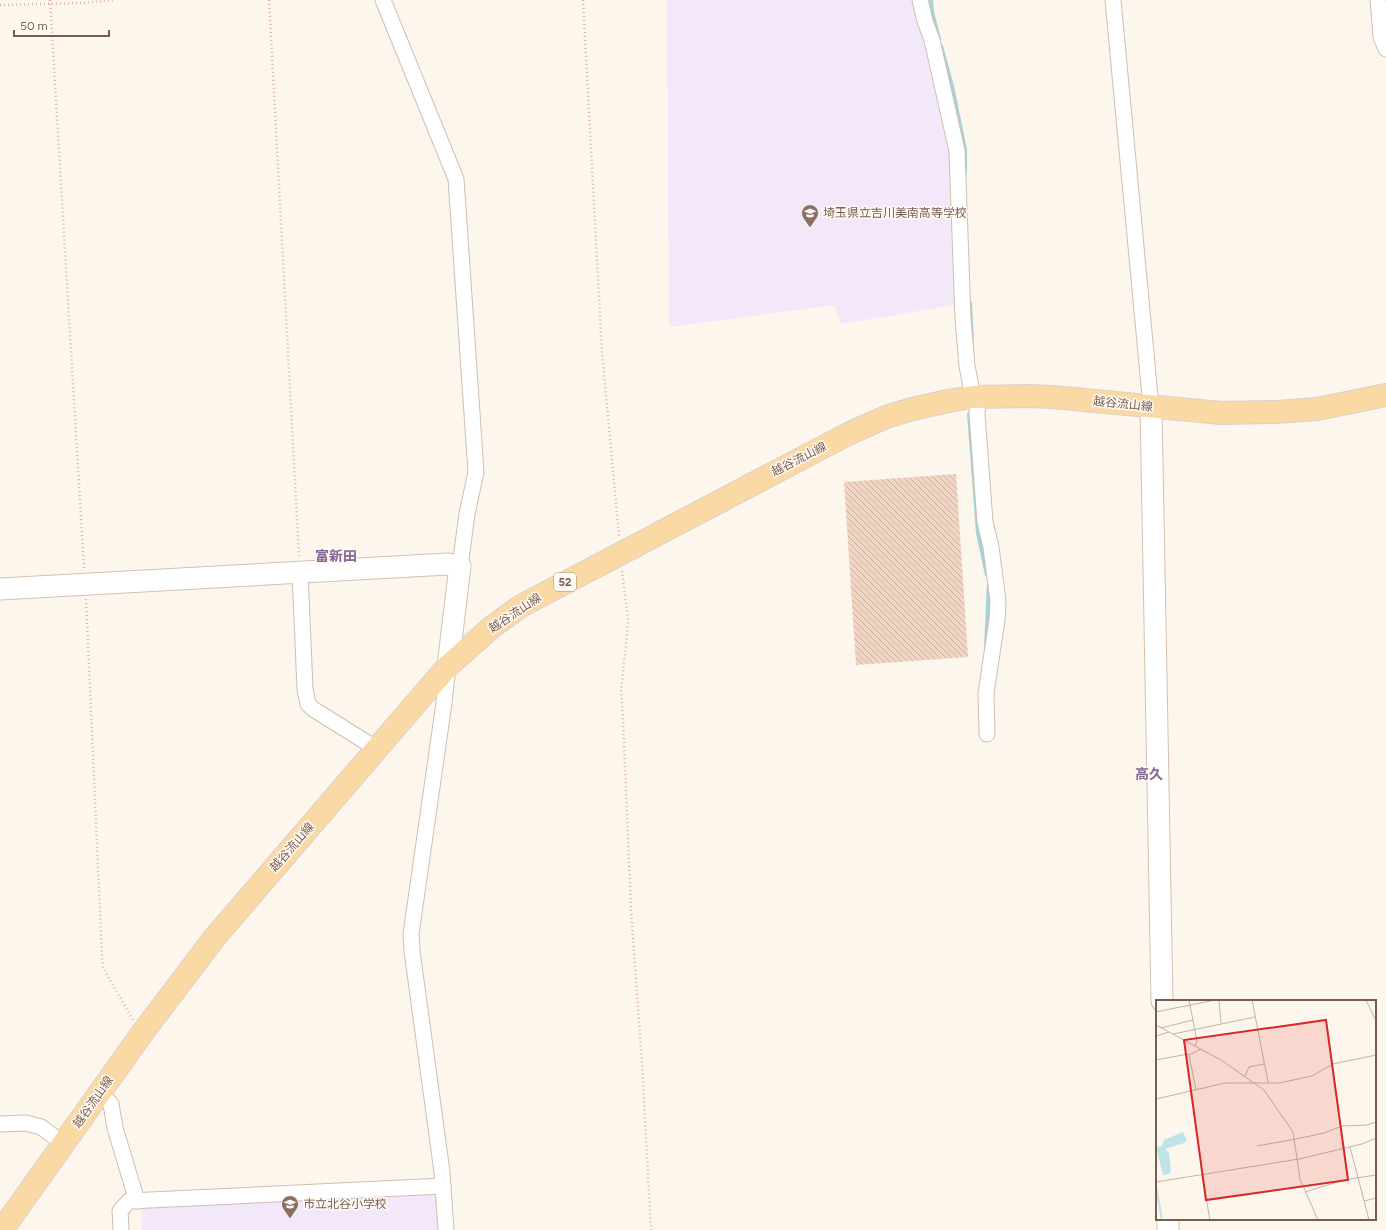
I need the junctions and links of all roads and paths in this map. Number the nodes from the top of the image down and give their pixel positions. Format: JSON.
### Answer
{"nodes":[{"id":1,"x":114,"y":0,"type":"edge"},
{"id":2,"x":269,"y":0,"type":"edge"},
{"id":3,"x":383,"y":0,"type":"edge"},
{"id":4,"x":583,"y":0,"type":"edge"},
{"id":5,"x":920,"y":0,"type":"edge"},
{"id":6,"x":1113,"y":0,"type":"edge"},
{"id":7,"x":1378,"y":0,"type":"edge"},
{"id":8,"x":50,"y":2,"type":"edge"},
{"id":9,"x":0,"y":5,"type":"edge"},
{"id":10,"x":1386,"y":49,"type":"edge"},
{"id":11,"x":1386,"y":395,"type":"edge"},
{"id":12,"x":976,"y":397,"type":"junction"},
{"id":13,"x":1151,"y":407,"type":"junction"},
{"id":14,"x":618,"y":554,"type":"junction"},
{"id":15,"x":460,"y":566,"type":"junction"},
{"id":16,"x":300,"y":573,"type":"junction"},
{"id":17,"x":85,"y":585,"type":"junction"},
{"id":18,"x":0,"y":589,"type":"edge"},
{"id":19,"x":448,"y":666,"type":"junction"},
{"id":20,"x":987,"y":734,"type":"dead end"},
{"id":21,"x":377,"y":749,"type":"junction"},
{"id":22,"x":1162,"y":1000,"type":"edge"},
{"id":23,"x":143,"y":1032,"type":"junction"},
{"id":24,"x":100,"y":1093,"type":"junction"},
{"id":25,"x":0,"y":1124,"type":"edge"},
{"id":26,"x":64,"y":1144,"type":"junction"},
{"id":27,"x":443,"y":1186,"type":"junction"},
{"id":28,"x":137,"y":1201,"type":"junction"},
{"id":29,"x":2,"y":1230,"type":"edge"},
{"id":30,"x":121,"y":1230,"type":"edge"},
{"id":31,"x":446,"y":1230,"type":"edge"},
{"id":32,"x":651,"y":1230,"type":"edge"}],
"edges":[{"from":1,"to":8,"type":"path"},
{"from":2,"to":16,"type":"path"},
{"from":3,"to":15,"type":"street"},
{"from":4,"to":14,"type":"path"},
{"from":5,"to":12,"type":"street"},
{"from":6,"to":13,"type":"street"},
{"from":7,"to":10,"type":"street"},
{"from":8,"to":9,"type":"path"},
{"from":8,"to":17,"type":"path"},
{"from":11,"to":13,"type":"main road","name":"越谷流山線","number":"52"},
{"from":12,"to":13,"type":"main road","name":"越谷流山線","number":"52"},
{"from":12,"to":14,"type":"main road","name":"越谷流山線","number":"52"},
{"from":12,"to":20,"type":"street"},
{"from":13,"to":22,"type":"street"},
{"from":14,"to":19,"type":"main road","name":"越谷流山線","number":"52"},
{"from":14,"to":32,"type":"path"},
{"from":15,"to":16,"type":"street"},
{"from":15,"to":19,"type":"street"},
{"from":16,"to":17,"type":"street"},
{"from":16,"to":21,"type":"street"},
{"from":17,"to":18,"type":"street"},
{"from":17,"to":23,"type":"path"},
{"from":19,"to":21,"type":"main road","name":"越谷流山線","number":"52"},
{"from":19,"to":27,"type":"street"},
{"from":21,"to":23,"type":"main road","name":"越谷流山線","number":"52"},
{"from":23,"to":24,"type":"main road","name":"越谷流山線","number":"52"},
{"from":24,"to":26,"type":"main road","name":"越谷流山線","number":"52"},
{"from":24,"to":28,"type":"street"},
{"from":25,"to":26,"type":"street"},
{"from":26,"to":29,"type":"main road","name":"越谷流山線","number":"52"},
{"from":27,"to":28,"type":"street"},
{"from":27,"to":31,"type":"street"},
{"from":28,"to":30,"type":"street"}]}
